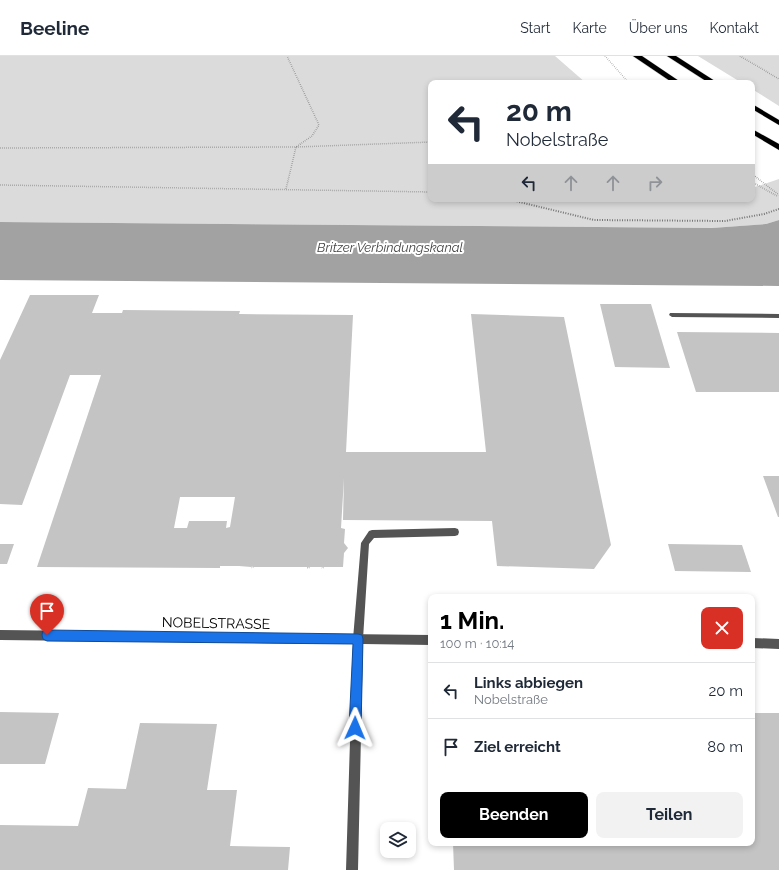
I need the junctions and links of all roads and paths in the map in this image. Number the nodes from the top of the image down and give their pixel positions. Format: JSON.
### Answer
{"nodes":[{"id":1,"x":287,"y":56,"type":"edge"},
{"id":2,"x":605,"y":56,"type":"edge"},
{"id":3,"x":637,"y":56,"type":"edge"},
{"id":4,"x":671,"y":56,"type":"edge"},
{"id":5,"x":740,"y":56,"type":"edge"},
{"id":6,"x":626,"y":80,"type":"edge"},
{"id":7,"x":673,"y":80,"type":"edge"},
{"id":8,"x":709,"y":80,"type":"edge"},
{"id":9,"x":779,"y":80,"type":"edge"},
{"id":10,"x":755,"y":108,"type":"edge"},
{"id":11,"x":779,"y":123,"type":"edge"},
{"id":12,"x":755,"y":133,"type":"edge"},
{"id":13,"x":428,"y":142,"type":"edge"},
{"id":14,"x":296,"y":147,"type":"junction"},
{"id":15,"x":0,"y":148,"type":"edge"},
{"id":16,"x":779,"y":148,"type":"edge"},
{"id":17,"x":755,"y":176,"type":"edge"},
{"id":18,"x":755,"y":184,"type":"edge"},
{"id":19,"x":0,"y":185,"type":"edge"},
{"id":20,"x":286,"y":189,"type":"junction"},
{"id":21,"x":428,"y":192,"type":"edge"},
{"id":22,"x":779,"y":196,"type":"edge"},
{"id":23,"x":519,"y":202,"type":"edge"},
{"id":24,"x":779,"y":209,"type":"edge"},
{"id":25,"x":672,"y":315,"type":"dead end"},
{"id":26,"x":779,"y":316,"type":"edge"},
{"id":27,"x":455,"y":532,"type":"dead end"},
{"id":28,"x":0,"y":635,"type":"edge"},
{"id":29,"x":358,"y":639,"type":"junction"},
{"id":30,"x":428,"y":640,"type":"edge"},
{"id":31,"x":755,"y":643,"type":"edge"},
{"id":32,"x":779,"y":644,"type":"edge"},
{"id":33,"x":352,"y":870,"type":"edge"}],
"edges":[{"from":1,"to":14,"type":"path"},
{"from":2,"to":6,"type":"path"},
{"from":3,"to":7,"type":"highway"},
{"from":4,"to":8,"type":"highway"},
{"from":5,"to":9,"type":"path"},
{"from":10,"to":11,"type":"highway"},
{"from":12,"to":16,"type":"highway"},
{"from":13,"to":14,"type":"path"},
{"from":14,"to":15,"type":"path"},
{"from":14,"to":20,"type":"path"},
{"from":17,"to":22,"type":"path"},
{"from":18,"to":22,"type":"path"},
{"from":19,"to":20,"type":"path"},
{"from":20,"to":21,"type":"path"},
{"from":23,"to":24,"type":"path"},
{"from":25,"to":26,"type":"street"},
{"from":27,"to":29,"type":"street"},
{"from":28,"to":29,"type":"street","name":"NOBELSTRASSE"},
{"from":29,"to":30,"type":"street","name":"NOBELSTRASSE"},
{"from":29,"to":33,"type":"street"},
{"from":31,"to":32,"type":"street"}]}
